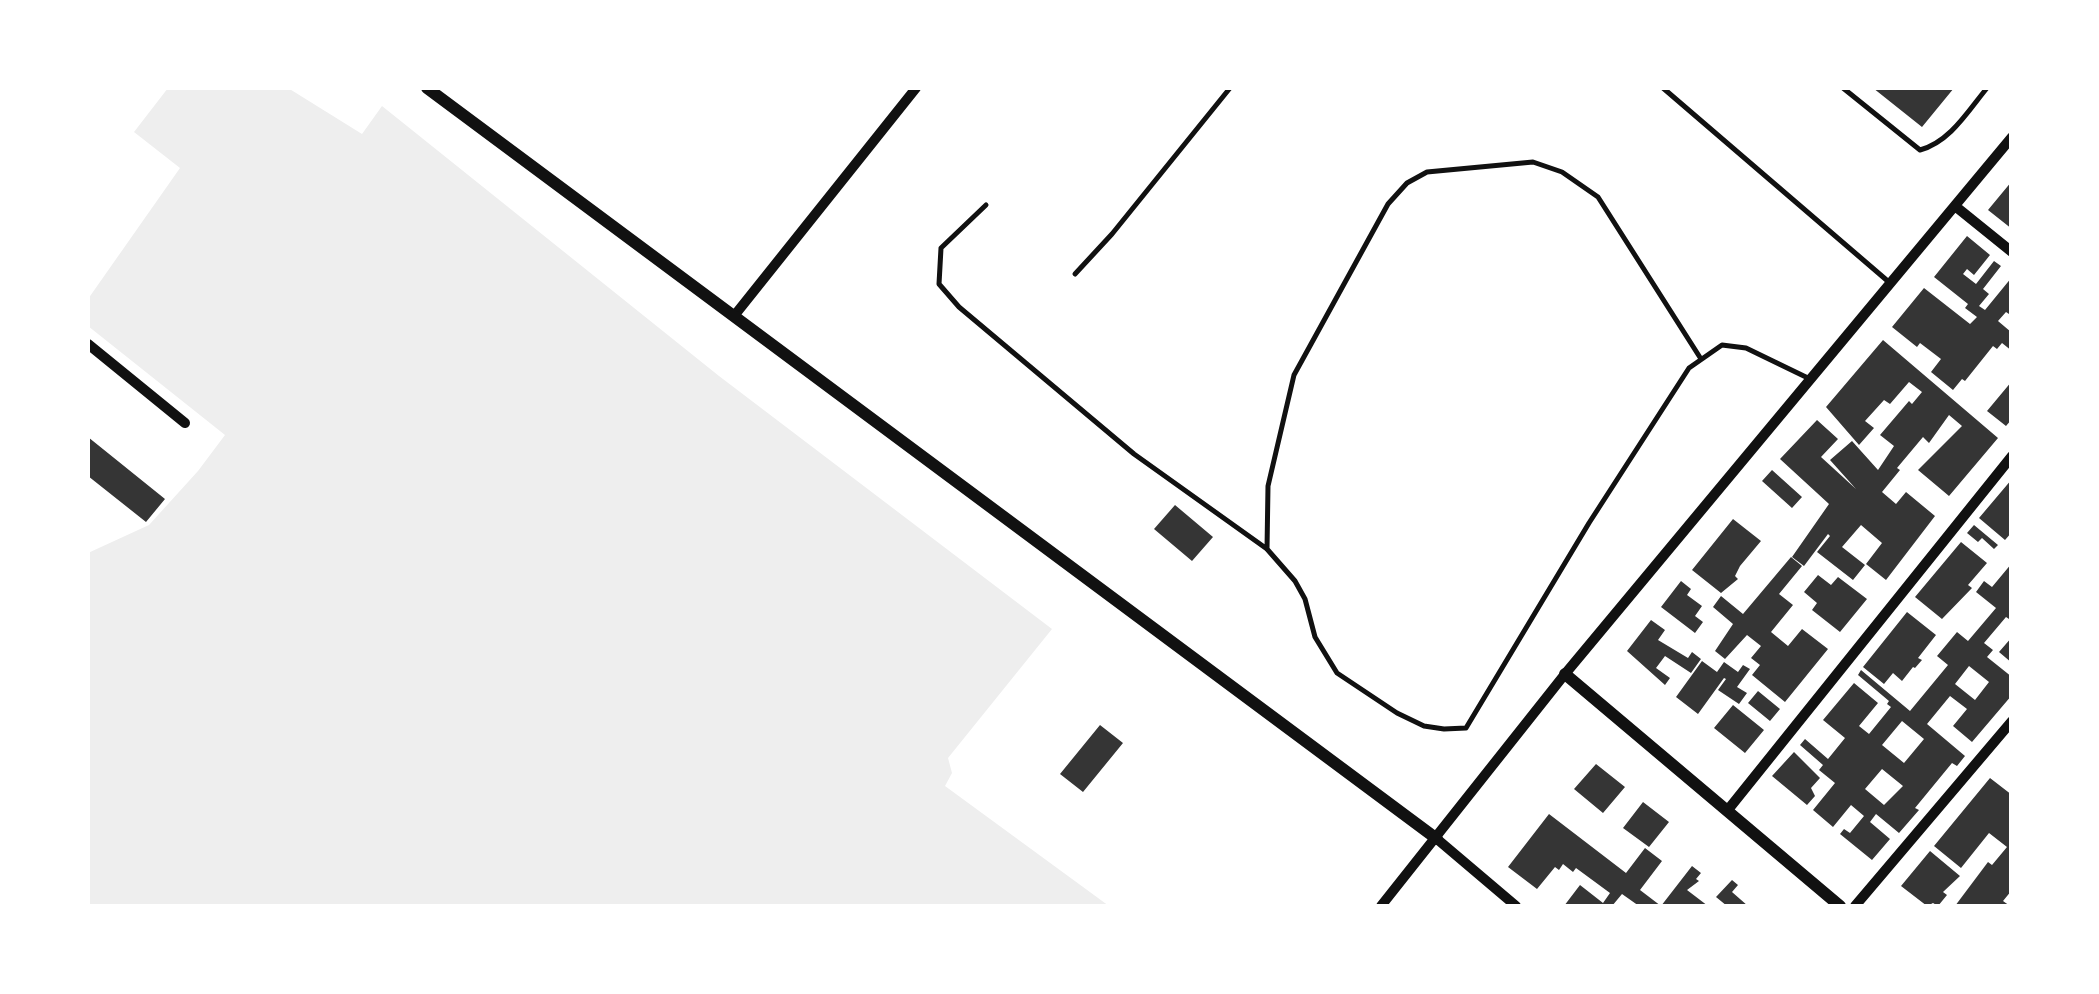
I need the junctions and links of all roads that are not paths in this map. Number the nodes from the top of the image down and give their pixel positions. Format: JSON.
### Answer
{"nodes":[{"id":1,"x":427,"y":88,"type":"edge"},
{"id":2,"x":916,"y":88,"type":"edge"},
{"id":3,"x":1230,"y":88,"type":"edge"},
{"id":4,"x":1664,"y":88,"type":"edge"},
{"id":5,"x":1843,"y":88,"type":"edge"},
{"id":6,"x":1987,"y":88,"type":"edge"},
{"id":7,"x":2012,"y":136,"type":"edge"},
{"id":8,"x":986,"y":205,"type":"dead end"},
{"id":9,"x":1954,"y":206,"type":"junction"},
{"id":10,"x":2012,"y":252,"type":"edge"},
{"id":11,"x":1076,"y":274,"type":"dead end"},
{"id":12,"x":1890,"y":284,"type":"junction"},
{"id":13,"x":734,"y":316,"type":"junction"},
{"id":14,"x":88,"y":344,"type":"edge"},
{"id":15,"x":1701,"y":359,"type":"junction"},
{"id":16,"x":1810,"y":379,"type":"junction"},
{"id":17,"x":185,"y":422,"type":"dead end"},
{"id":18,"x":2012,"y":456,"type":"edge"},
{"id":19,"x":1267,"y":549,"type":"junction"},
{"id":20,"x":1564,"y":674,"type":"junction"},
{"id":21,"x":2012,"y":721,"type":"edge"},
{"id":22,"x":1727,"y":812,"type":"junction"},
{"id":23,"x":1437,"y":839,"type":"junction"},
{"id":24,"x":1381,"y":906,"type":"edge"},
{"id":25,"x":1516,"y":906,"type":"edge"},
{"id":26,"x":1840,"y":906,"type":"edge"},
{"id":27,"x":1854,"y":906,"type":"edge"}],
"edges":[{"from":1,"to":13,"type":"street"},
{"from":2,"to":13,"type":"street"},
{"from":3,"to":11,"type":"lane"},
{"from":4,"to":12,"type":"lane"},
{"from":5,"to":6,"type":"lane"},
{"from":7,"to":9,"type":"street"},
{"from":8,"to":19,"type":"lane"},
{"from":9,"to":10,"type":"street"},
{"from":9,"to":12,"type":"street"},
{"from":12,"to":16,"type":"street"},
{"from":13,"to":23,"type":"street"},
{"from":14,"to":17,"type":"street"},
{"from":15,"to":16,"type":"lane"},
{"from":15,"to":19,"type":"lane"},
{"from":15,"to":19,"type":"lane"},
{"from":16,"to":20,"type":"street"},
{"from":18,"to":22,"type":"street"},
{"from":20,"to":22,"type":"street"},
{"from":20,"to":23,"type":"street"},
{"from":21,"to":27,"type":"street"},
{"from":22,"to":26,"type":"street"},
{"from":23,"to":24,"type":"street"},
{"from":23,"to":25,"type":"street"}]}
